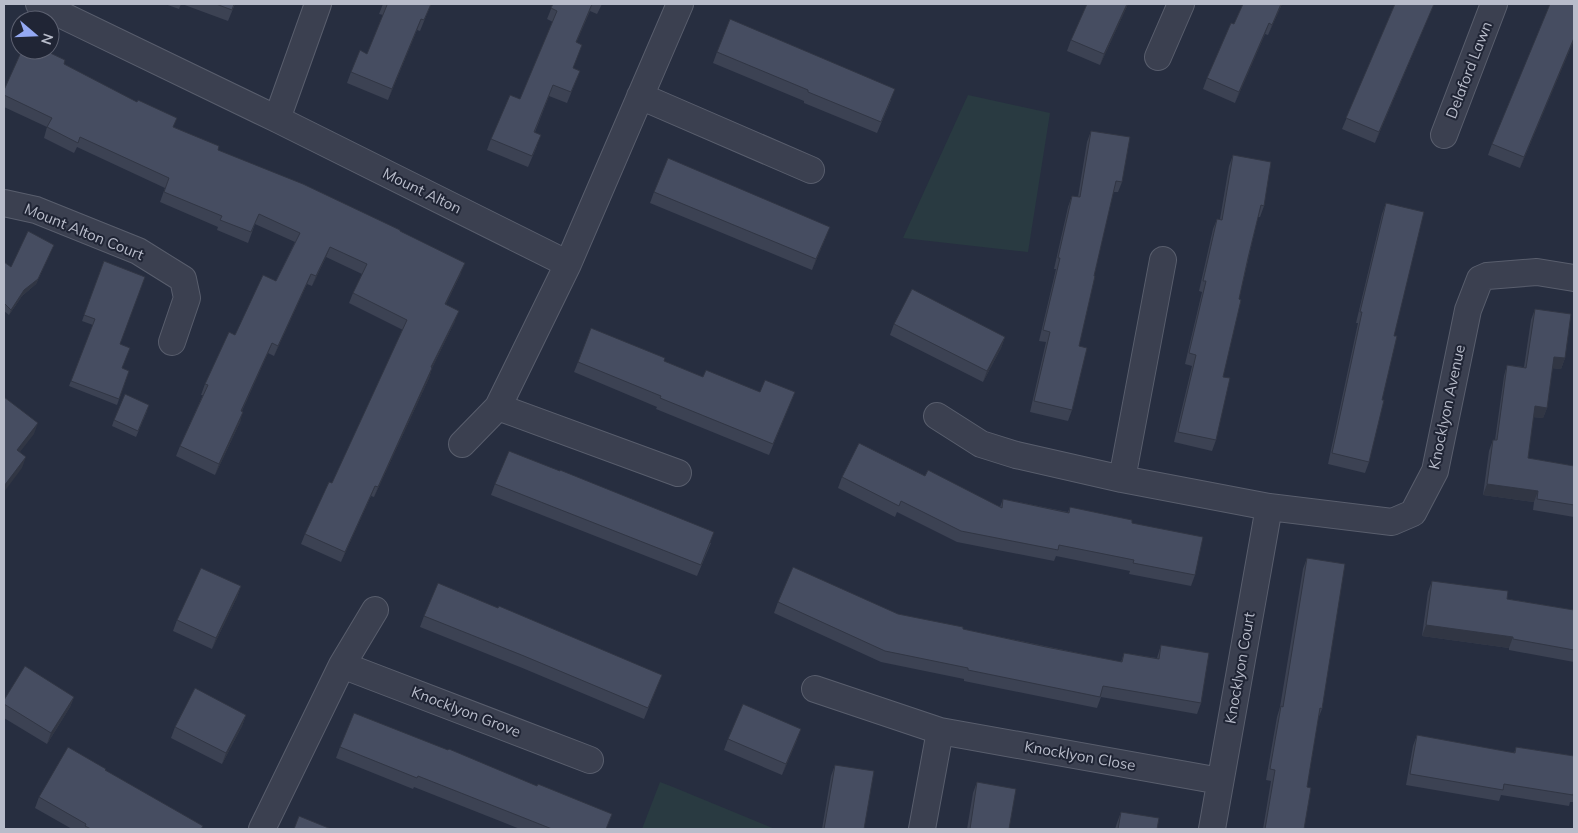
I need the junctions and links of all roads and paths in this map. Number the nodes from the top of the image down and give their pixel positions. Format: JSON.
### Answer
{"nodes":[{"id":1,"x":39,"y":4,"type":"edge"},
{"id":2,"x":318,"y":4,"type":"edge"},
{"id":3,"x":680,"y":4,"type":"edge"},
{"id":4,"x":1181,"y":4,"type":"edge"},
{"id":5,"x":1494,"y":4,"type":"edge"},
{"id":6,"x":1158,"y":57,"type":"dead end"},
{"id":7,"x":640,"y":96,"type":"junction"},
{"id":8,"x":277,"y":119,"type":"junction"},
{"id":9,"x":1444,"y":135,"type":"dead end"},
{"id":10,"x":811,"y":170,"type":"dead end"},
{"id":11,"x":4,"y":203,"type":"edge"},
{"id":12,"x":1162,"y":260,"type":"dead end"},
{"id":13,"x":568,"y":264,"type":"junction"},
{"id":14,"x":1574,"y":278,"type":"edge"},
{"id":15,"x":172,"y":342,"type":"dead end"},
{"id":16,"x":498,"y":407,"type":"junction"},
{"id":17,"x":937,"y":416,"type":"dead end"},
{"id":18,"x":462,"y":444,"type":"dead end"},
{"id":19,"x":678,"y":472,"type":"dead end"},
{"id":20,"x":1122,"y":479,"type":"junction"},
{"id":21,"x":1269,"y":507,"type":"junction"},
{"id":22,"x":375,"y":610,"type":"dead end"},
{"id":23,"x":342,"y":665,"type":"junction"},
{"id":24,"x":815,"y":689,"type":"dead end"},
{"id":25,"x":940,"y":731,"type":"junction"},
{"id":26,"x":590,"y":760,"type":"dead end"},
{"id":27,"x":1220,"y":781,"type":"junction"},
{"id":28,"x":262,"y":829,"type":"edge"},
{"id":29,"x":922,"y":829,"type":"edge"},
{"id":30,"x":1212,"y":829,"type":"edge"}],
"edges":[{"from":1,"to":8,"type":"street","name":"Mount Alton"},
{"from":2,"to":8,"type":"street"},
{"from":3,"to":7,"type":"street"},
{"from":4,"to":6,"type":"street"},
{"from":5,"to":9,"type":"street","name":"Delaford Lawn"},
{"from":7,"to":10,"type":"street"},
{"from":7,"to":13,"type":"street"},
{"from":8,"to":13,"type":"street","name":"Mount Alton"},
{"from":11,"to":15,"type":"street","name":"Mount Alton Court"},
{"from":12,"to":20,"type":"street"},
{"from":13,"to":16,"type":"street"},
{"from":14,"to":21,"type":"street","name":"Knocklyon Avenue"},
{"from":16,"to":18,"type":"street"},
{"from":16,"to":19,"type":"street"},
{"from":17,"to":20,"type":"street","name":"Knocklyon Avenue"},
{"from":20,"to":21,"type":"street","name":"Knocklyon Avenue"},
{"from":21,"to":27,"type":"street","name":"Knocklyon Court"},
{"from":22,"to":23,"type":"street"},
{"from":23,"to":26,"type":"street","name":"Knocklyon Grove"},
{"from":23,"to":28,"type":"street"},
{"from":24,"to":25,"type":"street","name":"Knocklyon Close"},
{"from":25,"to":27,"type":"street","name":"Knocklyon Close"},
{"from":25,"to":29,"type":"street"},
{"from":27,"to":30,"type":"street","name":"Knocklyon Court"}]}
